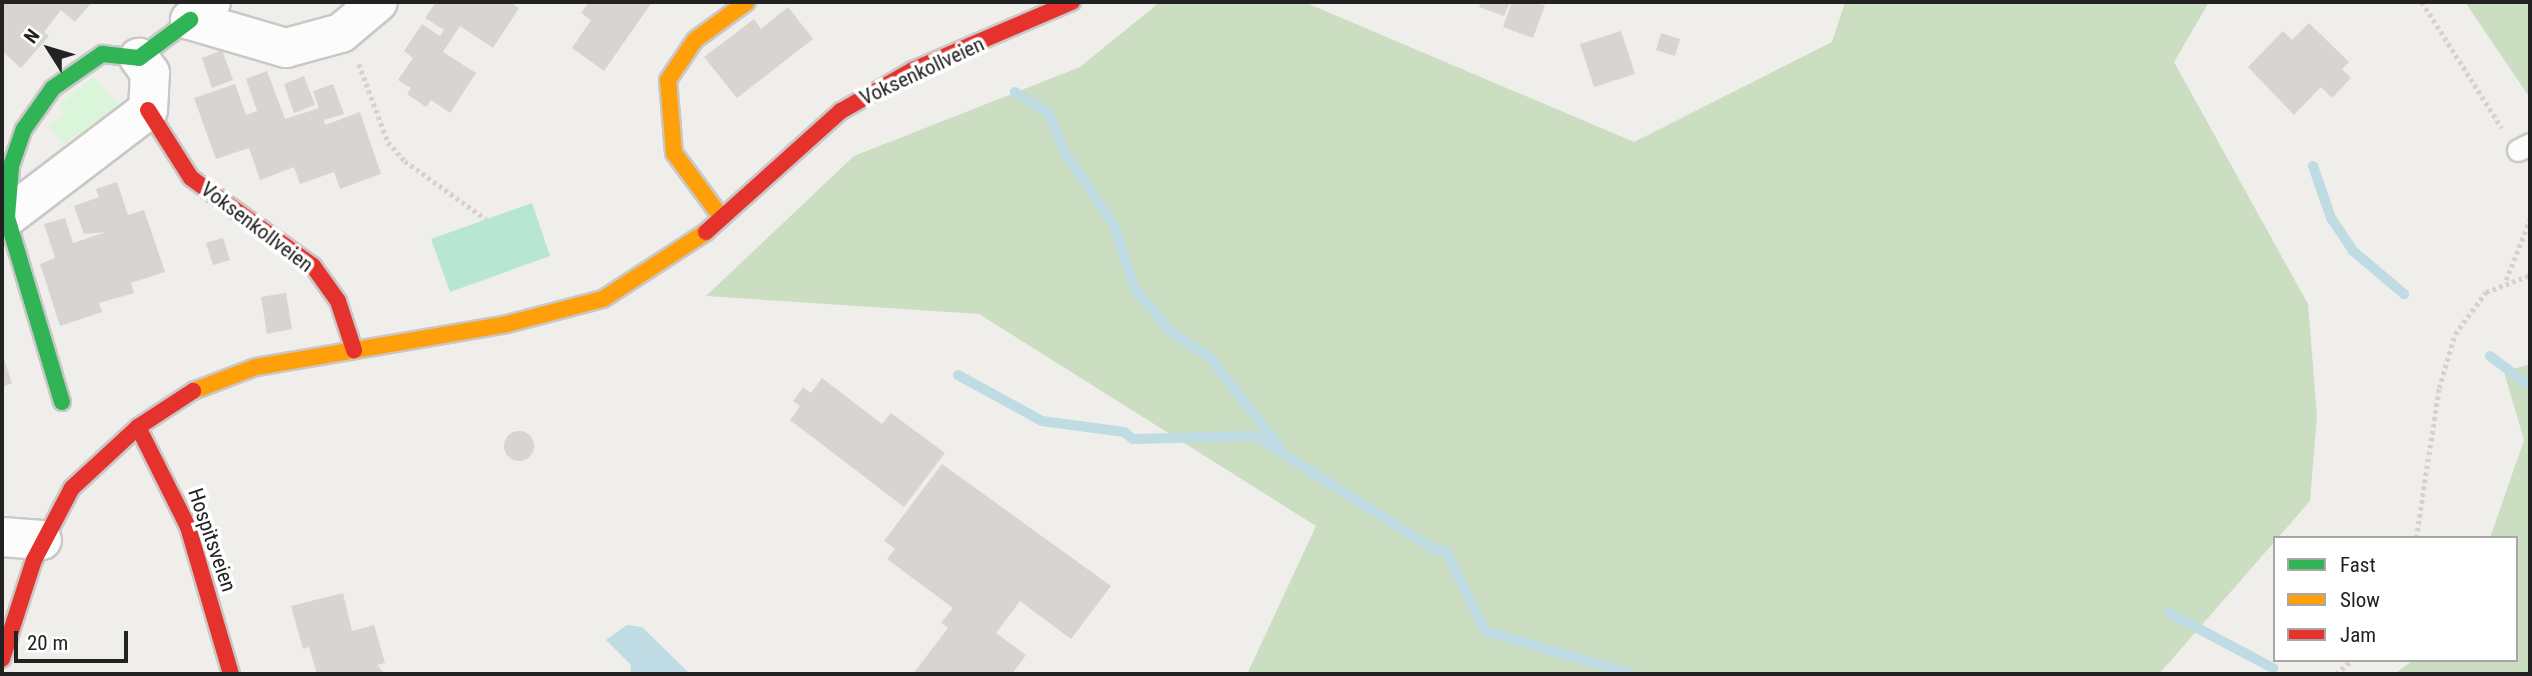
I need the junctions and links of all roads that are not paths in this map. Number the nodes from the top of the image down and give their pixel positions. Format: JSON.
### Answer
{"nodes":[{"id":1,"x":378,"y":2,"type":"edge"},
{"id":2,"x":747,"y":2,"type":"edge"},
{"id":3,"x":1072,"y":2,"type":"edge"},
{"id":4,"x":201,"y":11,"type":"edge"},
{"id":5,"x":139,"y":58,"type":"junction"},
{"id":6,"x":148,"y":110,"type":"junction"},
{"id":7,"x":7,"y":217,"type":"junction"},
{"id":8,"x":721,"y":217,"type":"junction"},
{"id":9,"x":354,"y":349,"type":"junction"},
{"id":10,"x":62,"y":402,"type":"dead end"},
{"id":11,"x":138,"y":427,"type":"junction"},
{"id":12,"x":2,"y":537,"type":"edge"},
{"id":13,"x":42,"y":540,"type":"junction"},
{"id":14,"x":2,"y":659,"type":"edge"},
{"id":15,"x":231,"y":674,"type":"edge"}],
"edges":[{"from":1,"to":4,"type":"street"},
{"from":2,"to":8,"type":"street"},
{"from":3,"to":8,"type":"street","name":"Voksenkollveien"},
{"from":4,"to":5,"type":"street"},
{"from":5,"to":6,"type":"street"},
{"from":5,"to":7,"type":"street"},
{"from":6,"to":7,"type":"street"},
{"from":6,"to":9,"type":"street","name":"Voksenkollveien"},
{"from":7,"to":10,"type":"street"},
{"from":8,"to":9,"type":"street","name":"Voksenkollveien"},
{"from":9,"to":11,"type":"street","name":"Voksenkollveien"},
{"from":11,"to":13,"type":"street","name":"Voksenkollveien"},
{"from":11,"to":15,"type":"street","name":"Hospitsveien"},
{"from":12,"to":13,"type":"street"},
{"from":13,"to":14,"type":"street","name":"Voksenkollveien"}]}
